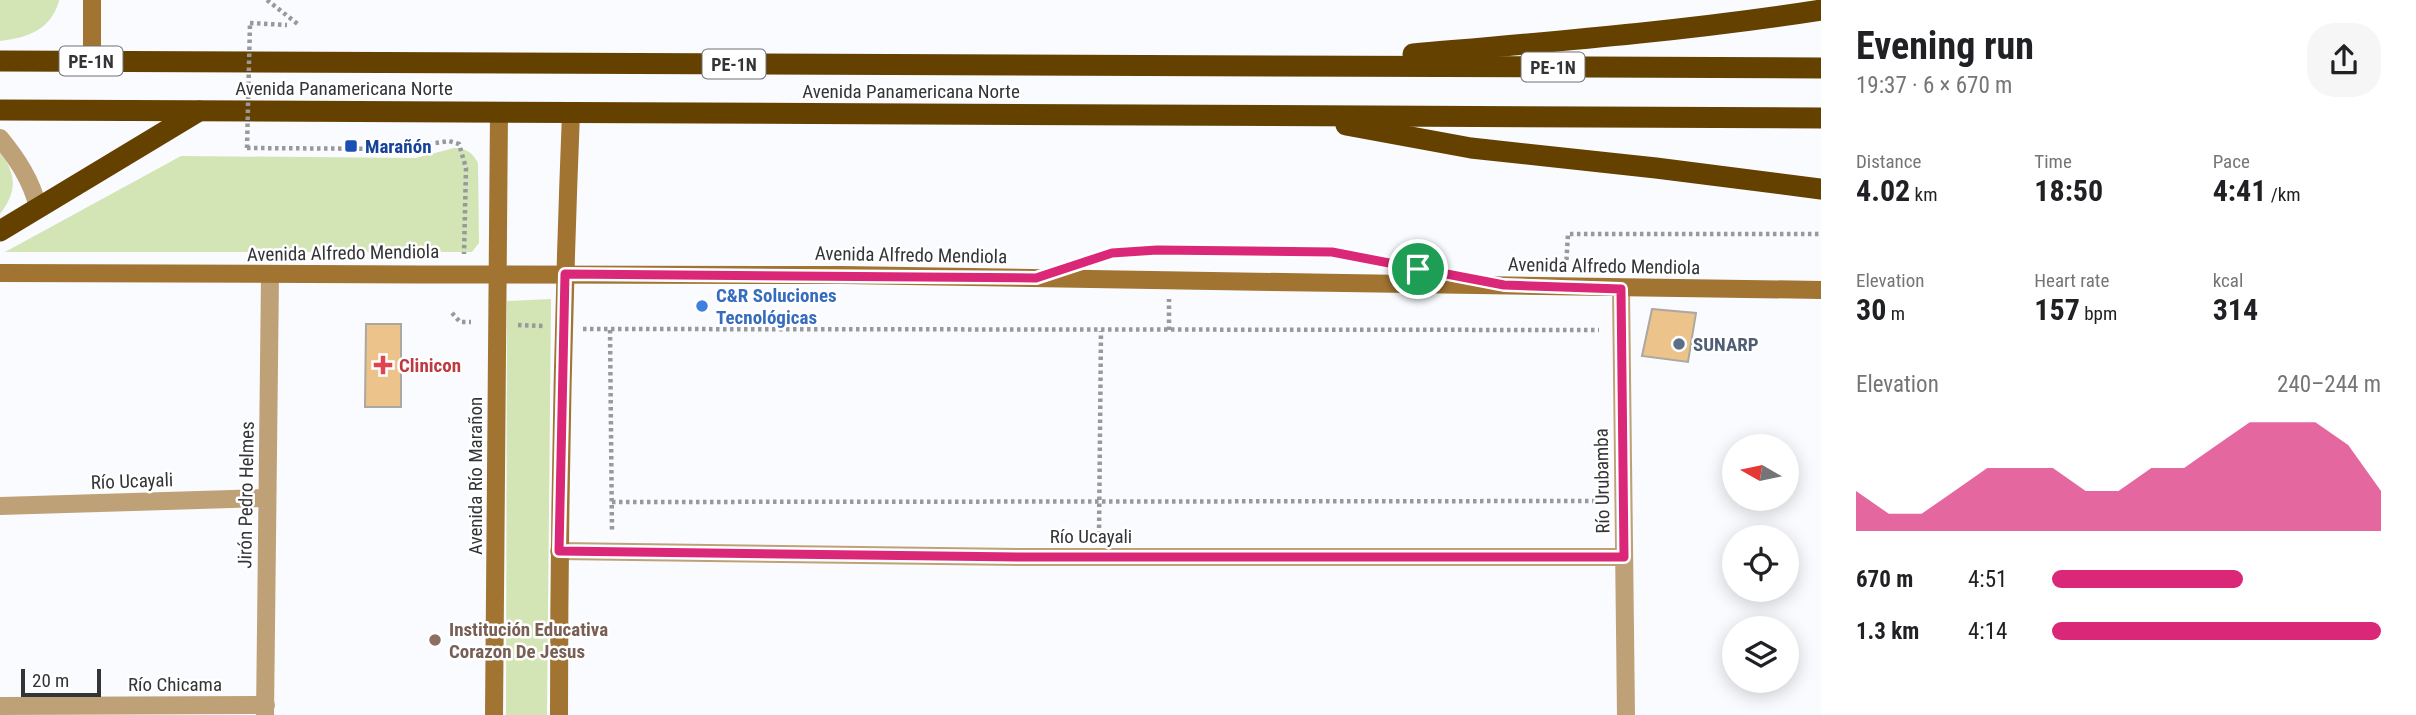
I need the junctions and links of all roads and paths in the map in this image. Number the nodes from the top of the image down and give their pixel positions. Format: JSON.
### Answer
{"nodes":[{"id":1,"x":92,"y":0,"type":"edge"},
{"id":2,"x":267,"y":0,"type":"edge"},
{"id":3,"x":1821,"y":10,"type":"edge"},
{"id":4,"x":287,"y":25,"type":"dead end"},
{"id":5,"x":299,"y":25,"type":"dead end"},
{"id":6,"x":0,"y":61,"type":"edge"},
{"id":7,"x":92,"y":61,"type":"junction"},
{"id":8,"x":1285,"y":65,"type":"junction"},
{"id":9,"x":1821,"y":68,"type":"edge"},
{"id":10,"x":0,"y":110,"type":"edge"},
{"id":11,"x":200,"y":110,"type":"junction"},
{"id":12,"x":499,"y":112,"type":"junction"},
{"id":13,"x":571,"y":113,"type":"junction"},
{"id":14,"x":1310,"y":116,"type":"junction"},
{"id":15,"x":1821,"y":118,"type":"edge"},
{"id":16,"x":0,"y":138,"type":"edge"},
{"id":17,"x":1821,"y":189,"type":"edge"},
{"id":18,"x":38,"y":207,"type":"junction"},
{"id":19,"x":0,"y":231,"type":"edge"},
{"id":20,"x":1821,"y":234,"type":"edge"},
{"id":21,"x":462,"y":265,"type":"dead end"},
{"id":22,"x":1565,"y":271,"type":"dead end"},
{"id":23,"x":0,"y":273,"type":"edge"},
{"id":24,"x":497,"y":273,"type":"junction"},
{"id":25,"x":565,"y":274,"type":"junction"},
{"id":26,"x":270,"y":276,"type":"junction"},
{"id":27,"x":1036,"y":278,"type":"junction"},
{"id":28,"x":1504,"y":285,"type":"junction"},
{"id":29,"x":1621,"y":289,"type":"junction"},
{"id":30,"x":1821,"y":290,"type":"edge"},
{"id":31,"x":1169,"y":298,"type":"dead end"},
{"id":32,"x":452,"y":313,"type":"dead end"},
{"id":33,"x":471,"y":323,"type":"dead end"},
{"id":34,"x":507,"y":325,"type":"dead end"},
{"id":35,"x":549,"y":326,"type":"dead end"},
{"id":36,"x":581,"y":328,"type":"dead end"},
{"id":37,"x":610,"y":330,"type":"junction"},
{"id":38,"x":1169,"y":330,"type":"junction"},
{"id":39,"x":1611,"y":330,"type":"dead end"},
{"id":40,"x":1101,"y":331,"type":"junction"},
{"id":41,"x":266,"y":498,"type":"junction"},
{"id":42,"x":1623,"y":501,"type":"junction"},
{"id":43,"x":612,"y":502,"type":"junction"},
{"id":44,"x":1100,"y":502,"type":"junction"},
{"id":45,"x":0,"y":506,"type":"edge"},
{"id":46,"x":559,"y":551,"type":"junction"},
{"id":47,"x":612,"y":551,"type":"junction"},
{"id":48,"x":1103,"y":557,"type":"junction"},
{"id":49,"x":1624,"y":557,"type":"junction"},
{"id":50,"x":0,"y":706,"type":"edge"},
{"id":51,"x":265,"y":710,"type":"edge"},
{"id":52,"x":494,"y":715,"type":"edge"},
{"id":53,"x":559,"y":715,"type":"edge"},
{"id":54,"x":1626,"y":715,"type":"edge"}],
"edges":[{"from":1,"to":7,"type":"main road"},
{"from":2,"to":5,"type":"path"},
{"from":3,"to":8,"type":"highway"},
{"from":4,"to":21,"type":"path","bridge":true},
{"from":6,"to":7,"type":"highway","name":"Avenida Panamericana Norte","number":"PE-1N"},
{"from":7,"to":8,"type":"highway","name":"Avenida Panamericana Norte","number":"PE-1N"},
{"from":8,"to":9,"type":"highway","name":"Avenida Panamericana Norte","number":"PE-1N"},
{"from":10,"to":11,"type":"highway","name":"Avenida Panamericana Norte"},
{"from":11,"to":12,"type":"highway","name":"Avenida Panamericana Norte"},
{"from":11,"to":18,"type":"highway"},
{"from":12,"to":13,"type":"highway","name":"Avenida Panamericana Norte"},
{"from":12,"to":24,"type":"main road","name":"Avenida Río Marañon"},
{"from":13,"to":14,"type":"highway","name":"Avenida Panamericana Norte"},
{"from":13,"to":25,"type":"main road"},
{"from":14,"to":15,"type":"highway","name":"Avenida Panamericana Norte"},
{"from":14,"to":17,"type":"highway"},
{"from":16,"to":18,"type":"street"},
{"from":18,"to":19,"type":"highway"},
{"from":20,"to":22,"type":"path"},
{"from":23,"to":26,"type":"main road","name":"Avenida Alfredo Mendiola"},
{"from":24,"to":25,"type":"main road","name":"Avenida Alfredo Mendiola"},
{"from":24,"to":26,"type":"main road","name":"Avenida Alfredo Mendiola"},
{"from":24,"to":52,"type":"main road","name":"Avenida Río Marañon"},
{"from":25,"to":27,"type":"main road","name":"Avenida Alfredo Mendiola"},
{"from":25,"to":46,"type":"main road"},
{"from":26,"to":41,"type":"street","name":"Jirón Pedro Helmes"},
{"from":27,"to":28,"type":"main road","name":"Avenida Alfredo Mendiola"},
{"from":27,"to":28,"type":"lane"},
{"from":28,"to":29,"type":"main road","name":"Avenida Alfredo Mendiola"},
{"from":29,"to":30,"type":"main road","name":"Avenida Alfredo Mendiola"},
{"from":29,"to":42,"type":"street","name":"Río Urubamba"},
{"from":31,"to":38,"type":"path"},
{"from":32,"to":33,"type":"path"},
{"from":34,"to":35,"type":"path"},
{"from":36,"to":37,"type":"path"},
{"from":37,"to":40,"type":"path"},
{"from":37,"to":43,"type":"path"},
{"from":38,"to":39,"type":"path"},
{"from":38,"to":40,"type":"path"},
{"from":40,"to":44,"type":"path"},
{"from":41,"to":45,"type":"street","name":"Río Ucayali"},
{"from":41,"to":51,"type":"street","name":"Jirón Pedro Helmes"},
{"from":42,"to":44,"type":"path"},
{"from":42,"to":49,"type":"street","name":"Río Urubamba"},
{"from":43,"to":44,"type":"path"},
{"from":43,"to":47,"type":"path"},
{"from":44,"to":48,"type":"path"},
{"from":46,"to":47,"type":"street","name":"Río Ucayali"},
{"from":46,"to":53,"type":"main road"},
{"from":47,"to":48,"type":"street","name":"Río Ucayali"},
{"from":48,"to":49,"type":"street","name":"Río Ucayali"},
{"from":49,"to":54,"type":"street","name":"Río Urubamba"},
{"from":50,"to":51,"type":"street","name":"Río Chicama"}]}
